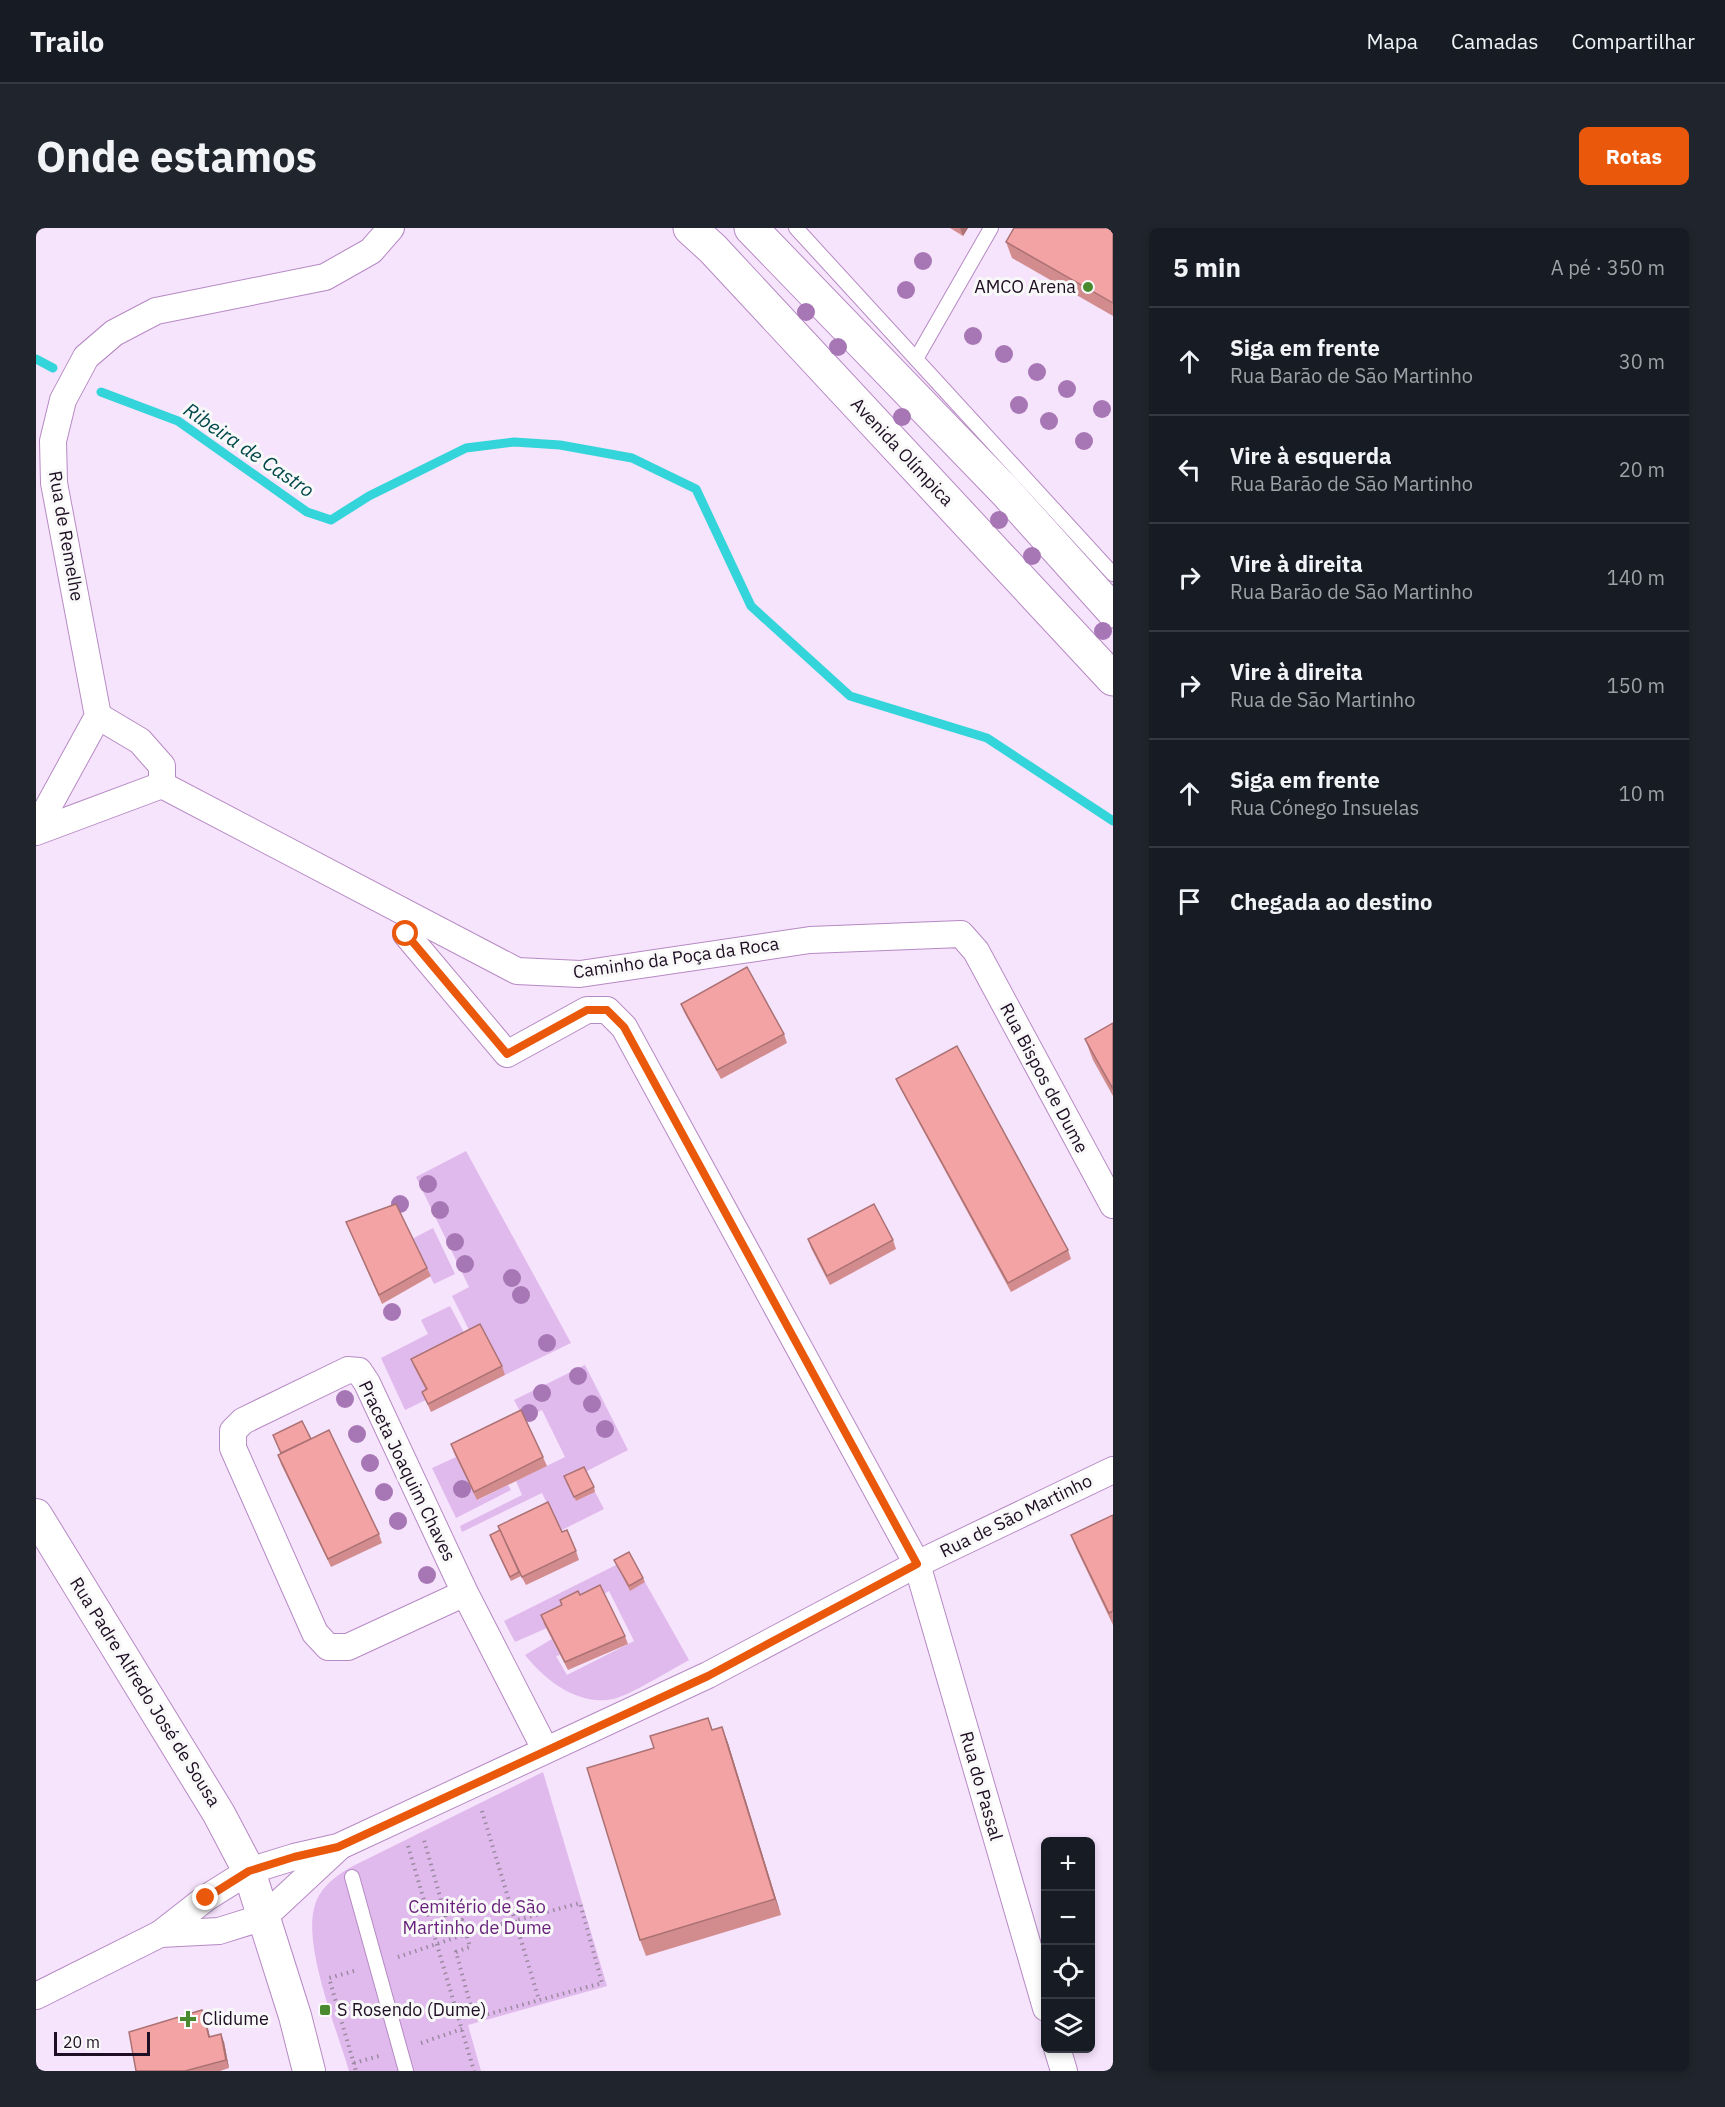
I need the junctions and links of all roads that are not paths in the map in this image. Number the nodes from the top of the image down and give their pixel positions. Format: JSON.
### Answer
{"nodes":[{"id":1,"x":391,"y":228,"type":"edge"},
{"id":2,"x":690,"y":228,"type":"edge"},
{"id":3,"x":751,"y":228,"type":"edge"},
{"id":4,"x":796,"y":228,"type":"edge"},
{"id":5,"x":991,"y":228,"type":"edge"},
{"id":6,"x":916,"y":359,"type":"junction"},
{"id":7,"x":1113,"y":574,"type":"edge"},
{"id":8,"x":1113,"y":611,"type":"edge"},
{"id":9,"x":1113,"y":679,"type":"edge"},
{"id":10,"x":98,"y":716,"type":"junction"},
{"id":11,"x":162,"y":785,"type":"junction"},
{"id":12,"x":36,"y":831,"type":"edge"},
{"id":13,"x":406,"y":934,"type":"dead end"},
{"id":14,"x":976,"y":951,"type":"joint"},
{"id":15,"x":1113,"y":1205,"type":"edge"},
{"id":16,"x":1113,"y":1470,"type":"edge"},
{"id":17,"x":36,"y":1515,"type":"edge"},
{"id":18,"x":917,"y":1564,"type":"junction"},
{"id":19,"x":465,"y":1593,"type":"junction"},
{"id":20,"x":545,"y":1749,"type":"junction"},
{"id":21,"x":338,"y":1847,"type":"junction"},
{"id":22,"x":249,"y":1871,"type":"junction"},
{"id":23,"x":352,"y":1878,"type":"dead end"},
{"id":24,"x":264,"y":1917,"type":"junction"},
{"id":25,"x":160,"y":1934,"type":"junction"},
{"id":26,"x":36,"y":1996,"type":"edge"},
{"id":27,"x":1043,"y":1999,"type":"edge"},
{"id":28,"x":1058,"y":2053,"type":"edge"},
{"id":29,"x":309,"y":2071,"type":"edge"},
{"id":30,"x":406,"y":2071,"type":"edge"},
{"id":31,"x":1064,"y":2071,"type":"edge"}],
"edges":[{"from":1,"to":10,"type":"street","name":"Rua de Remelhe"},
{"from":2,"to":9,"type":"main road","name":"Avenida Olímpica"},
{"from":3,"to":8,"type":"main road"},
{"from":4,"to":6,"type":"lane"},
{"from":5,"to":6,"type":"lane"},
{"from":6,"to":7,"type":"lane"},
{"from":10,"to":11,"type":"street"},
{"from":10,"to":12,"type":"street"},
{"from":11,"to":12,"type":"street"},
{"from":11,"to":14,"type":"street","name":"Caminho da Poça da Roca"},
{"from":13,"to":18,"type":"street","name":"Rua do Passal"},
{"from":14,"to":15,"type":"street","name":"Rua Bispos de Dume"},
{"from":16,"to":18,"type":"street","name":"Rua de São Martinho"},
{"from":17,"to":22,"type":"street","name":"Rua Padre Alfredo José de Sousa"},
{"from":18,"to":20,"type":"street","name":"Rua de São Martinho"},
{"from":18,"to":27,"type":"street","name":"Rua do Passal"},
{"from":19,"to":19,"type":"street","name":"Praceta Joaquim Chaves"},
{"from":19,"to":20,"type":"street","name":"Praceta Joaquim Chaves"},
{"from":20,"to":21,"type":"street","name":"Rua de São Martinho"},
{"from":21,"to":22,"type":"street","name":"Rua de São Martinho"},
{"from":21,"to":24,"type":"street","name":"Rua de São Martinho"},
{"from":22,"to":24,"type":"street","name":"Rua Padre Alfredo José de Sousa"},
{"from":22,"to":25,"type":"street","name":"Rua de São Martinho"},
{"from":23,"to":30,"type":"lane"},
{"from":24,"to":25,"type":"street"},
{"from":24,"to":29,"type":"street","name":"Rua Padre Alfredo José de Sousa"},
{"from":25,"to":26,"type":"street"},
{"from":28,"to":31,"type":"street"}]}
